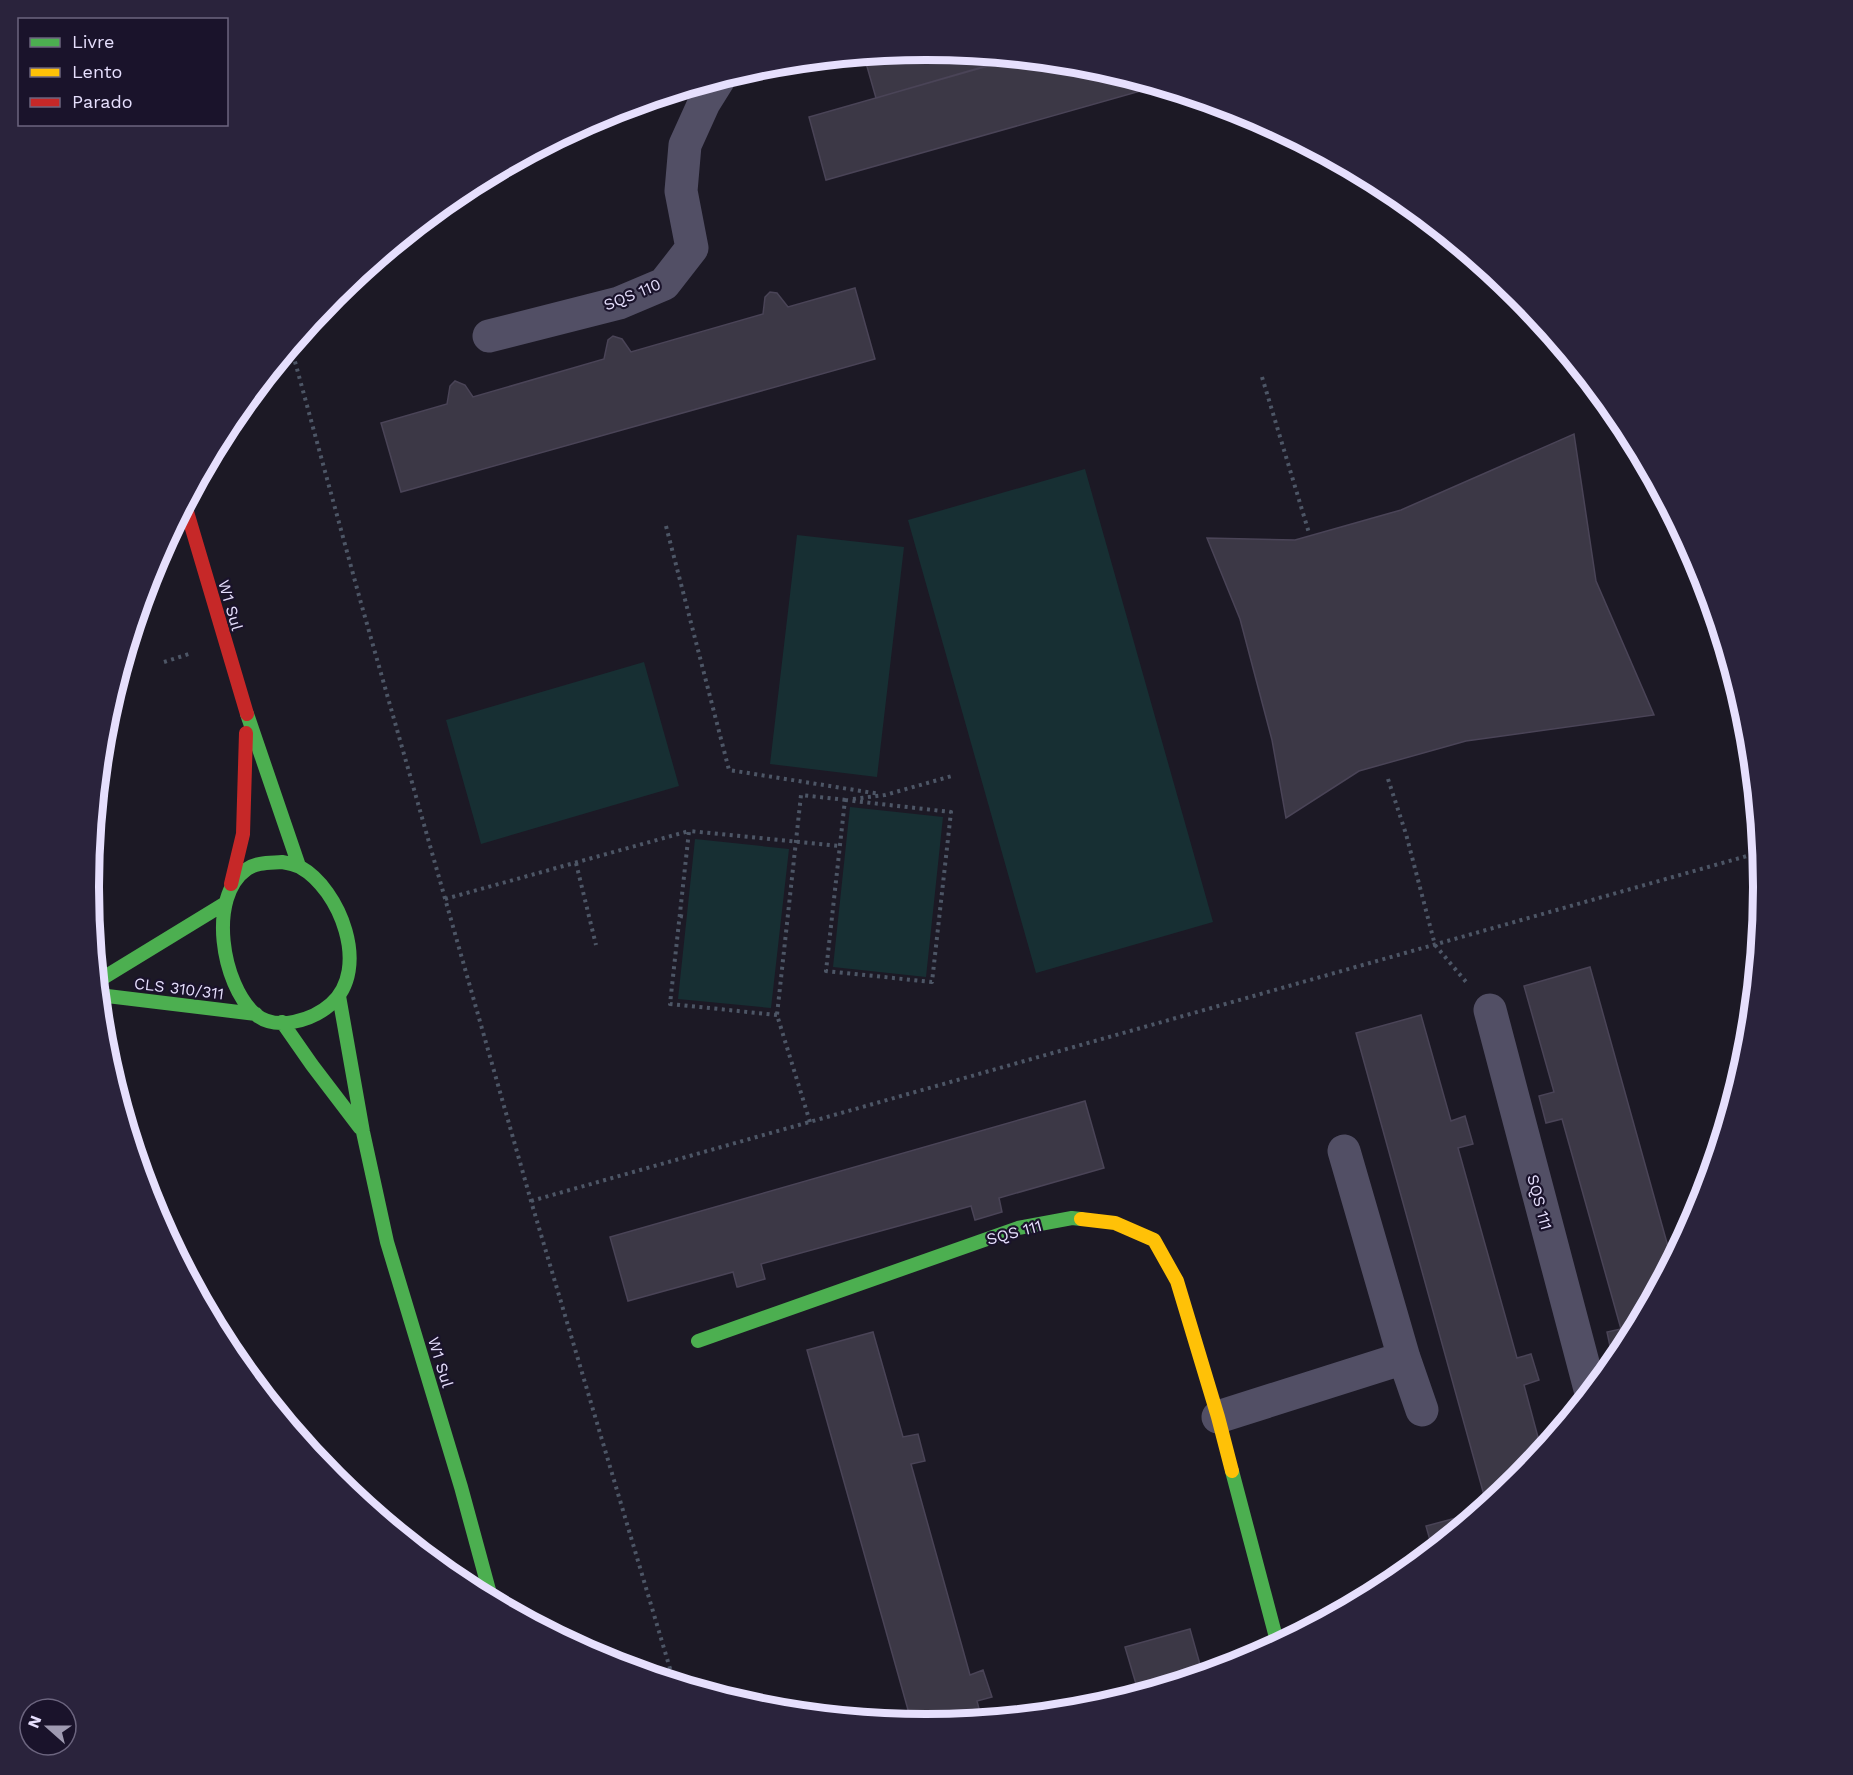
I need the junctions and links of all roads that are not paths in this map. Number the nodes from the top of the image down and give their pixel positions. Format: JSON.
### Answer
{"nodes":[{"id":1,"x":714,"y":88,"type":"edge"},
{"id":2,"x":489,"y":336,"type":"dead end"},
{"id":3,"x":188,"y":515,"type":"edge"},
{"id":4,"x":247,"y":714,"type":"junction"},
{"id":5,"x":299,"y":866,"type":"junction"},
{"id":6,"x":231,"y":884,"type":"junction"},
{"id":7,"x":224,"y":904,"type":"junction"},
{"id":8,"x":104,"y":977,"type":"edge"},
{"id":9,"x":106,"y":996,"type":"edge"},
{"id":10,"x":339,"y":996,"type":"junction"},
{"id":11,"x":1490,"y":1010,"type":"road end"},
{"id":12,"x":255,"y":1014,"type":"junction"},
{"id":13,"x":282,"y":1022,"type":"junction"},
{"id":14,"x":363,"y":1132,"type":"junction"},
{"id":15,"x":1344,"y":1150,"type":"dead end"},
{"id":16,"x":698,"y":1341,"type":"dead end"},
{"id":17,"x":1404,"y":1358,"type":"junction"},
{"id":18,"x":1588,"y":1383,"type":"edge"},
{"id":19,"x":1422,"y":1410,"type":"dead end"},
{"id":20,"x":1218,"y":1417,"type":"junction"},
{"id":21,"x":489,"y":1589,"type":"edge"},
{"id":22,"x":1276,"y":1637,"type":"edge"}],
"edges":[{"from":1,"to":2,"type":"street","name":"SQS 110"},
{"from":3,"to":4,"type":"street","name":"W1 Sul"},
{"from":4,"to":5,"type":"street","name":"W1 Sul"},
{"from":4,"to":6,"type":"street","name":"W1 Sul"},
{"from":5,"to":6,"type":"street"},
{"from":5,"to":10,"type":"street"},
{"from":6,"to":7,"type":"street"},
{"from":7,"to":8,"type":"street","name":"CLS 310/311"},
{"from":7,"to":12,"type":"street"},
{"from":9,"to":12,"type":"street","name":"CLS 310/311"},
{"from":10,"to":13,"type":"street"},
{"from":10,"to":14,"type":"street","name":"W1 Sul"},
{"from":11,"to":18,"type":"street","name":"SQS 111"},
{"from":12,"to":13,"type":"street"},
{"from":13,"to":14,"type":"street","name":"W1 Sul"},
{"from":14,"to":21,"type":"street","name":"W1 Sul"},
{"from":15,"to":17,"type":"street"},
{"from":16,"to":20,"type":"street","name":"SQS 111"},
{"from":17,"to":19,"type":"street"},
{"from":17,"to":20,"type":"street"},
{"from":20,"to":22,"type":"street","name":"SQS 111"}]}
